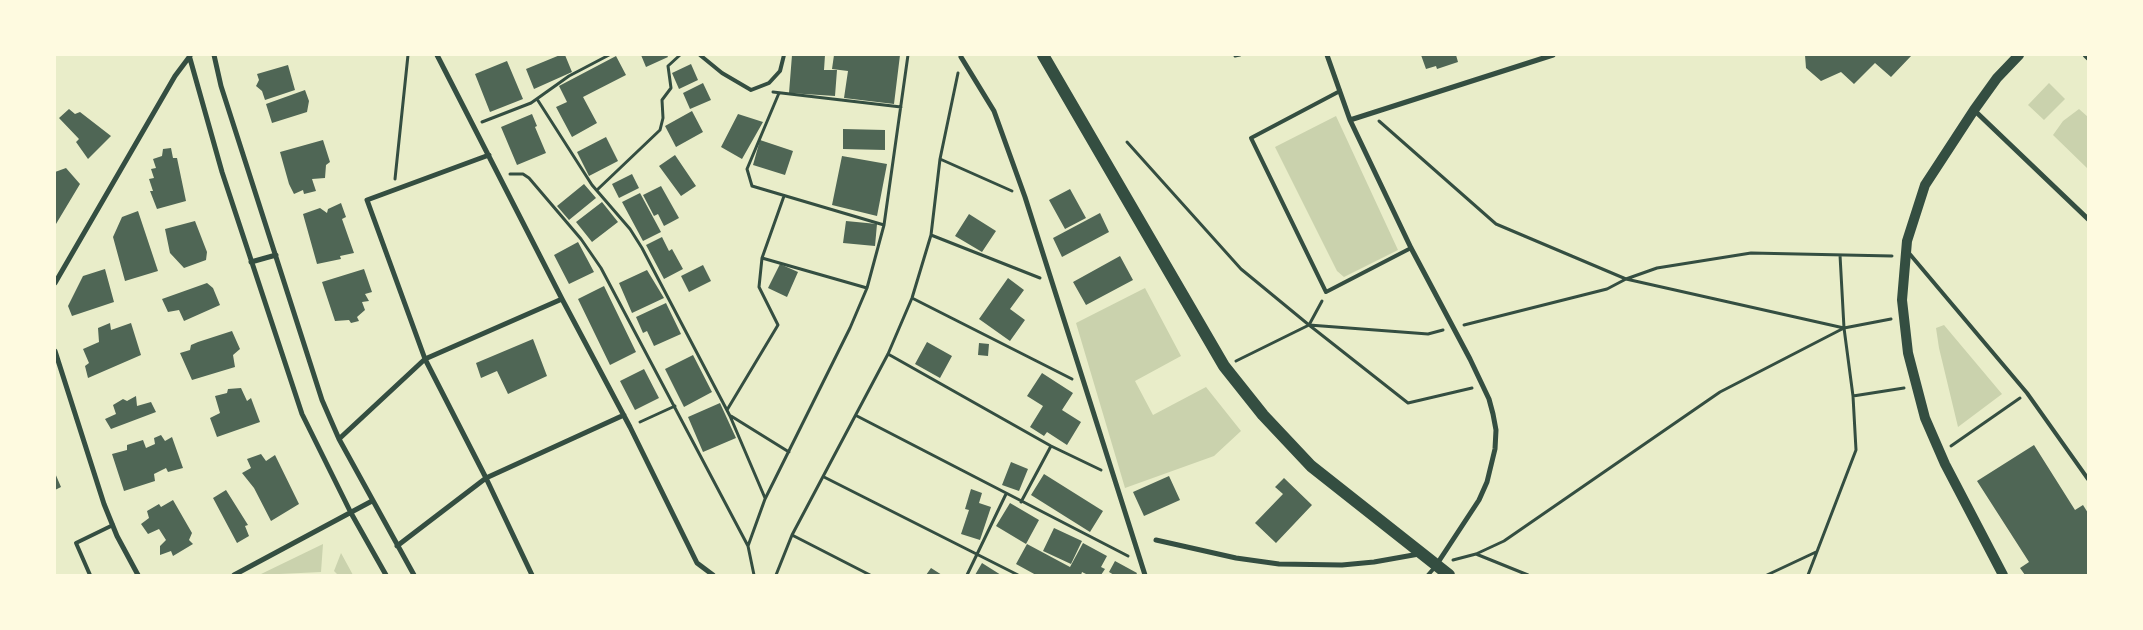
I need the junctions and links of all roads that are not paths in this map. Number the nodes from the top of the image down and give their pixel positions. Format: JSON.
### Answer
{"nodes":[{"id":1,"x":190,"y":55,"type":"edge"},
{"id":2,"x":214,"y":55,"type":"edge"},
{"id":3,"x":437,"y":55,"type":"edge"},
{"id":4,"x":700,"y":55,"type":"edge"},
{"id":5,"x":784,"y":55,"type":"edge"},
{"id":6,"x":1043,"y":55,"type":"edge"},
{"id":7,"x":1327,"y":55,"type":"edge"},
{"id":8,"x":1553,"y":55,"type":"edge"},
{"id":9,"x":2019,"y":55,"type":"edge"},
{"id":10,"x":2085,"y":55,"type":"edge"},
{"id":11,"x":961,"y":57,"type":"road end"},
{"id":12,"x":2088,"y":58,"type":"edge"},
{"id":13,"x":1340,"y":91,"type":"junction"},
{"id":14,"x":1974,"y":110,"type":"junction"},
{"id":15,"x":1350,"y":120,"type":"junction"},
{"id":16,"x":489,"y":155,"type":"junction"},
{"id":17,"x":2088,"y":219,"type":"edge"},
{"id":18,"x":1410,"y":248,"type":"junction"},
{"id":19,"x":1906,"y":253,"type":"junction"},
{"id":20,"x":276,"y":256,"type":"junction"},
{"id":21,"x":251,"y":262,"type":"junction"},
{"id":22,"x":55,"y":283,"type":"edge"},
{"id":23,"x":562,"y":300,"type":"junction"},
{"id":24,"x":55,"y":351,"type":"edge"},
{"id":25,"x":425,"y":359,"type":"junction"},
{"id":26,"x":624,"y":415,"type":"junction"},
{"id":27,"x":339,"y":439,"type":"junction"},
{"id":28,"x":486,"y":478,"type":"junction"},
{"id":29,"x":2088,"y":479,"type":"edge"},
{"id":30,"x":372,"y":501,"type":"junction"},
{"id":31,"x":351,"y":513,"type":"junction"},
{"id":32,"x":113,"y":525,"type":"junction"},
{"id":33,"x":1156,"y":540,"type":"dead end"},
{"id":34,"x":397,"y":546,"type":"junction"},
{"id":35,"x":1422,"y":554,"type":"junction"},
{"id":36,"x":1432,"y":570,"type":"edge"},
{"id":37,"x":90,"y":575,"type":"edge"},
{"id":38,"x":138,"y":575,"type":"edge"},
{"id":39,"x":234,"y":575,"type":"edge"},
{"id":40,"x":386,"y":575,"type":"edge"},
{"id":41,"x":414,"y":575,"type":"edge"},
{"id":42,"x":532,"y":575,"type":"edge"},
{"id":43,"x":713,"y":575,"type":"edge"},
{"id":44,"x":1145,"y":575,"type":"edge"},
{"id":45,"x":1448,"y":575,"type":"edge"},
{"id":46,"x":2003,"y":575,"type":"edge"}],
"edges":[{"from":1,"to":21,"type":"street"},
{"from":1,"to":22,"type":"street"},
{"from":2,"to":20,"type":"street"},
{"from":3,"to":16,"type":"street"},
{"from":4,"to":5,"type":"lane"},
{"from":6,"to":35,"type":"main road"},
{"from":7,"to":13,"type":"street"},
{"from":8,"to":15,"type":"street"},
{"from":9,"to":14,"type":"main road"},
{"from":10,"to":12,"type":"street"},
{"from":11,"to":44,"type":"street"},
{"from":13,"to":15,"type":"street"},
{"from":13,"to":18,"type":"lane"},
{"from":14,"to":17,"type":"street"},
{"from":14,"to":19,"type":"main road"},
{"from":15,"to":18,"type":"street"},
{"from":16,"to":23,"type":"street"},
{"from":16,"to":25,"type":"street"},
{"from":18,"to":36,"type":"street"},
{"from":19,"to":29,"type":"lane"},
{"from":19,"to":46,"type":"main road"},
{"from":20,"to":21,"type":"street"},
{"from":20,"to":27,"type":"street"},
{"from":21,"to":31,"type":"street"},
{"from":23,"to":25,"type":"street"},
{"from":23,"to":26,"type":"street"},
{"from":24,"to":32,"type":"street"},
{"from":25,"to":27,"type":"street"},
{"from":25,"to":28,"type":"street"},
{"from":26,"to":28,"type":"street"},
{"from":26,"to":43,"type":"street"},
{"from":27,"to":30,"type":"street"},
{"from":28,"to":34,"type":"street"},
{"from":28,"to":42,"type":"street"},
{"from":30,"to":31,"type":"street"},
{"from":30,"to":34,"type":"street"},
{"from":31,"to":39,"type":"street"},
{"from":31,"to":40,"type":"street"},
{"from":32,"to":37,"type":"lane"},
{"from":32,"to":38,"type":"street"},
{"from":33,"to":35,"type":"street"},
{"from":34,"to":41,"type":"street"},
{"from":35,"to":36,"type":"main road"},
{"from":36,"to":45,"type":"main road"}]}
